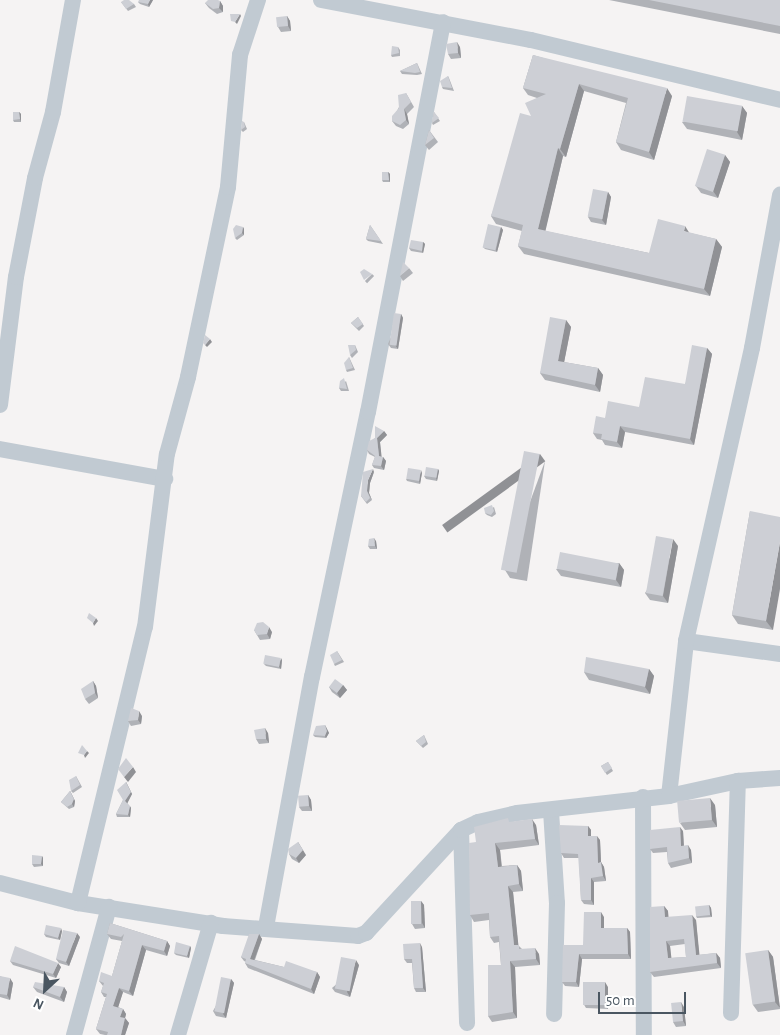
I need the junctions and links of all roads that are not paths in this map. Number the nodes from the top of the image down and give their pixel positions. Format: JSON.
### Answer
{"nodes":[{"id":1,"x":73,"y":0,"type":"edge"},
{"id":2,"x":258,"y":0,"type":"edge"},
{"id":3,"x":321,"y":0,"type":"edge"},
{"id":4,"x":443,"y":22,"type":"junction"},
{"id":5,"x":780,"y":100,"type":"edge"},
{"id":6,"x":780,"y":195,"type":"edge"},
{"id":7,"x":0,"y":405,"type":"edge"},
{"id":8,"x":0,"y":449,"type":"edge"},
{"id":9,"x":165,"y":479,"type":"junction"},
{"id":10,"x":686,"y":641,"type":"junction"},
{"id":11,"x":780,"y":654,"type":"edge"},
{"id":12,"x":780,"y":778,"type":"edge"},
{"id":13,"x":738,"y":781,"type":"junction"},
{"id":14,"x":669,"y":796,"type":"junction"},
{"id":15,"x":643,"y":797,"type":"junction"},
{"id":16,"x":551,"y":810,"type":"junction"},
{"id":17,"x":461,"y":830,"type":"junction"},
{"id":18,"x":0,"y":883,"type":"edge"},
{"id":19,"x":78,"y":903,"type":"junction"},
{"id":20,"x":109,"y":907,"type":"junction"},
{"id":21,"x":211,"y":923,"type":"junction"},
{"id":22,"x":266,"y":927,"type":"junction"},
{"id":23,"x":731,"y":1013,"type":"dead end"},
{"id":24,"x":554,"y":1014,"type":"dead end"},
{"id":25,"x":467,"y":1022,"type":"dead end"},
{"id":26,"x":74,"y":1035,"type":"edge"},
{"id":27,"x":178,"y":1035,"type":"edge"},
{"id":28,"x":644,"y":1035,"type":"edge"}],
"edges":[{"from":1,"to":7,"type":"street"},
{"from":2,"to":9,"type":"street"},
{"from":3,"to":4,"type":"street"},
{"from":4,"to":5,"type":"street"},
{"from":4,"to":22,"type":"street"},
{"from":6,"to":10,"type":"street"},
{"from":8,"to":9,"type":"street"},
{"from":9,"to":19,"type":"street"},
{"from":10,"to":11,"type":"street"},
{"from":10,"to":14,"type":"street"},
{"from":12,"to":13,"type":"street"},
{"from":13,"to":14,"type":"street"},
{"from":13,"to":23,"type":"street"},
{"from":14,"to":15,"type":"street"},
{"from":15,"to":16,"type":"street"},
{"from":15,"to":28,"type":"street"},
{"from":16,"to":17,"type":"street"},
{"from":16,"to":24,"type":"street"},
{"from":17,"to":22,"type":"street"},
{"from":17,"to":25,"type":"street"},
{"from":18,"to":19,"type":"street"},
{"from":19,"to":20,"type":"street"},
{"from":20,"to":21,"type":"street"},
{"from":20,"to":26,"type":"street"},
{"from":21,"to":22,"type":"street"},
{"from":21,"to":27,"type":"street"}]}
